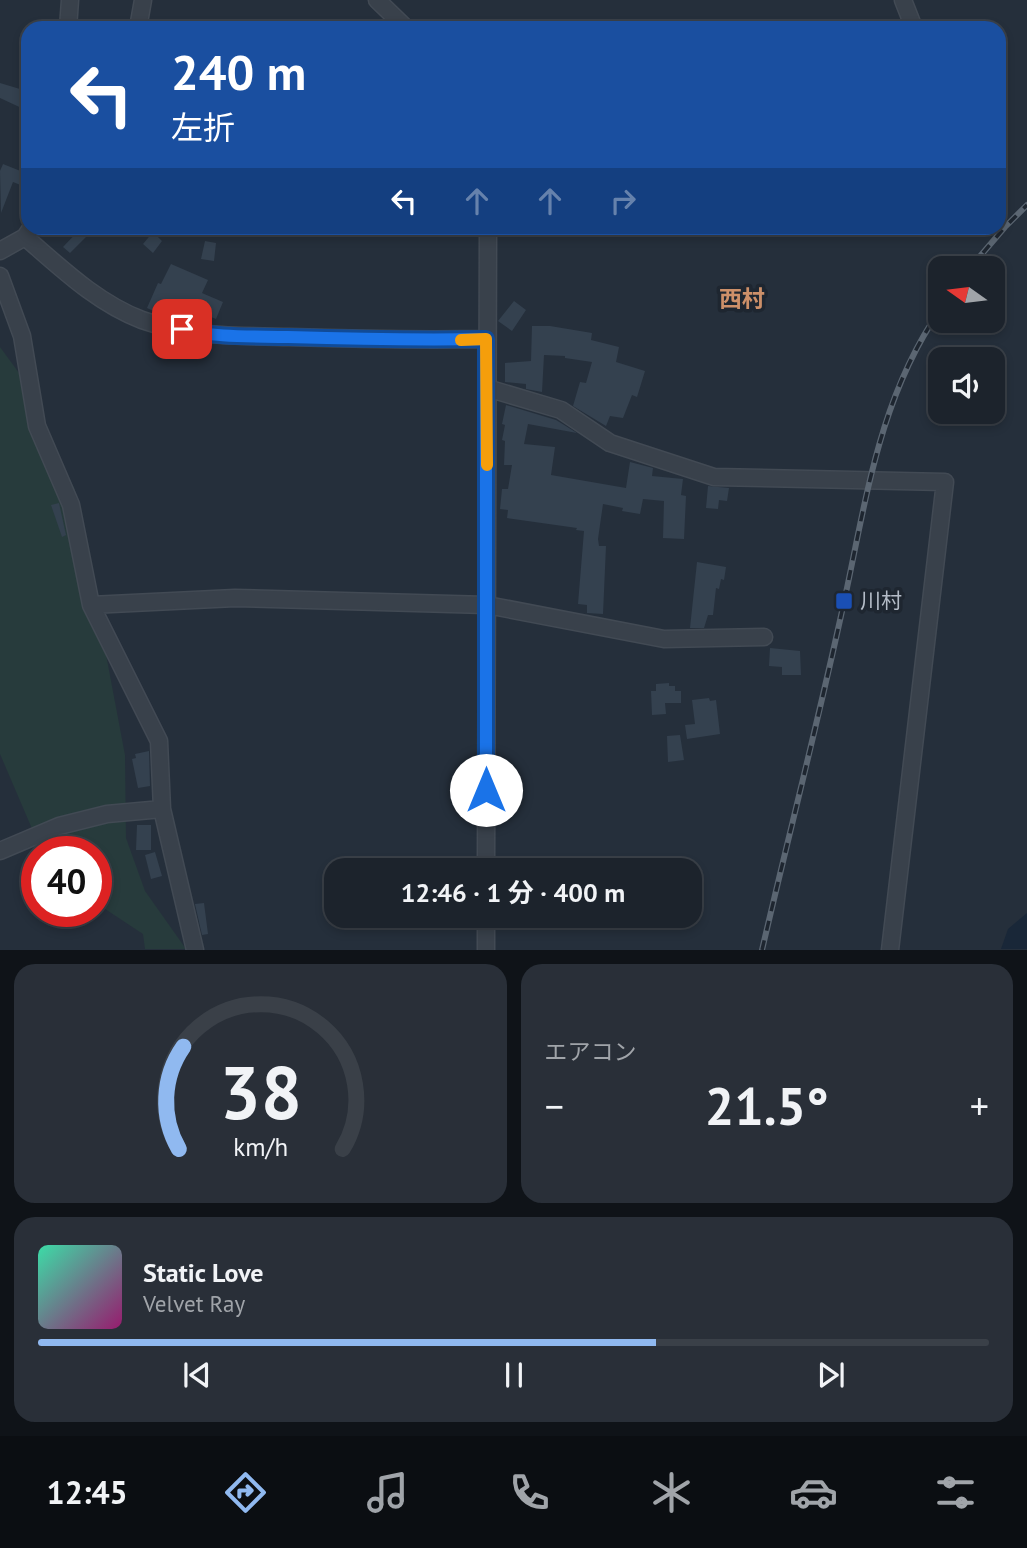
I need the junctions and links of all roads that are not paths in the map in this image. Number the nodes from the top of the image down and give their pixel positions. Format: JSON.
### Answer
{"nodes":[{"id":1,"x":70,"y":0,"type":"edge"},
{"id":2,"x":143,"y":0,"type":"edge"},
{"id":3,"x":377,"y":0,"type":"edge"},
{"id":4,"x":903,"y":0,"type":"edge"},
{"id":5,"x":68,"y":21,"type":"edge"},
{"id":6,"x":139,"y":21,"type":"edge"},
{"id":7,"x":398,"y":21,"type":"edge"},
{"id":8,"x":912,"y":21,"type":"edge"},
{"id":9,"x":24,"y":235,"type":"edge"},
{"id":10,"x":31,"y":235,"type":"edge"},
{"id":11,"x":488,"y":235,"type":"edge"},
{"id":12,"x":0,"y":251,"type":"edge"},
{"id":13,"x":0,"y":276,"type":"edge"},
{"id":14,"x":486,"y":339,"type":"junction"},
{"id":15,"x":487,"y":388,"type":"junction"},
{"id":16,"x":91,"y":605,"type":"junction"},
{"id":17,"x":486,"y":605,"type":"junction"},
{"id":18,"x":764,"y":637,"type":"dead end"},
{"id":19,"x":162,"y":809,"type":"junction"},
{"id":20,"x":0,"y":851,"type":"edge"},
{"id":21,"x":486,"y":858,"type":"edge"},
{"id":22,"x":486,"y":928,"type":"edge"},
{"id":23,"x":195,"y":950,"type":"edge"},
{"id":24,"x":486,"y":950,"type":"edge"},
{"id":25,"x":890,"y":950,"type":"edge"}],
"edges":[{"from":1,"to":5,"type":"street"},
{"from":2,"to":6,"type":"street"},
{"from":3,"to":7,"type":"street"},
{"from":4,"to":8,"type":"street"},
{"from":9,"to":12,"type":"street"},
{"from":10,"to":14,"type":"street"},
{"from":11,"to":14,"type":"street"},
{"from":13,"to":16,"type":"street"},
{"from":14,"to":15,"type":"street"},
{"from":15,"to":17,"type":"street"},
{"from":15,"to":25,"type":"street"},
{"from":16,"to":17,"type":"street"},
{"from":16,"to":19,"type":"street"},
{"from":17,"to":18,"type":"street"},
{"from":17,"to":21,"type":"street"},
{"from":19,"to":20,"type":"street"},
{"from":19,"to":23,"type":"street"},
{"from":22,"to":24,"type":"street"}]}
